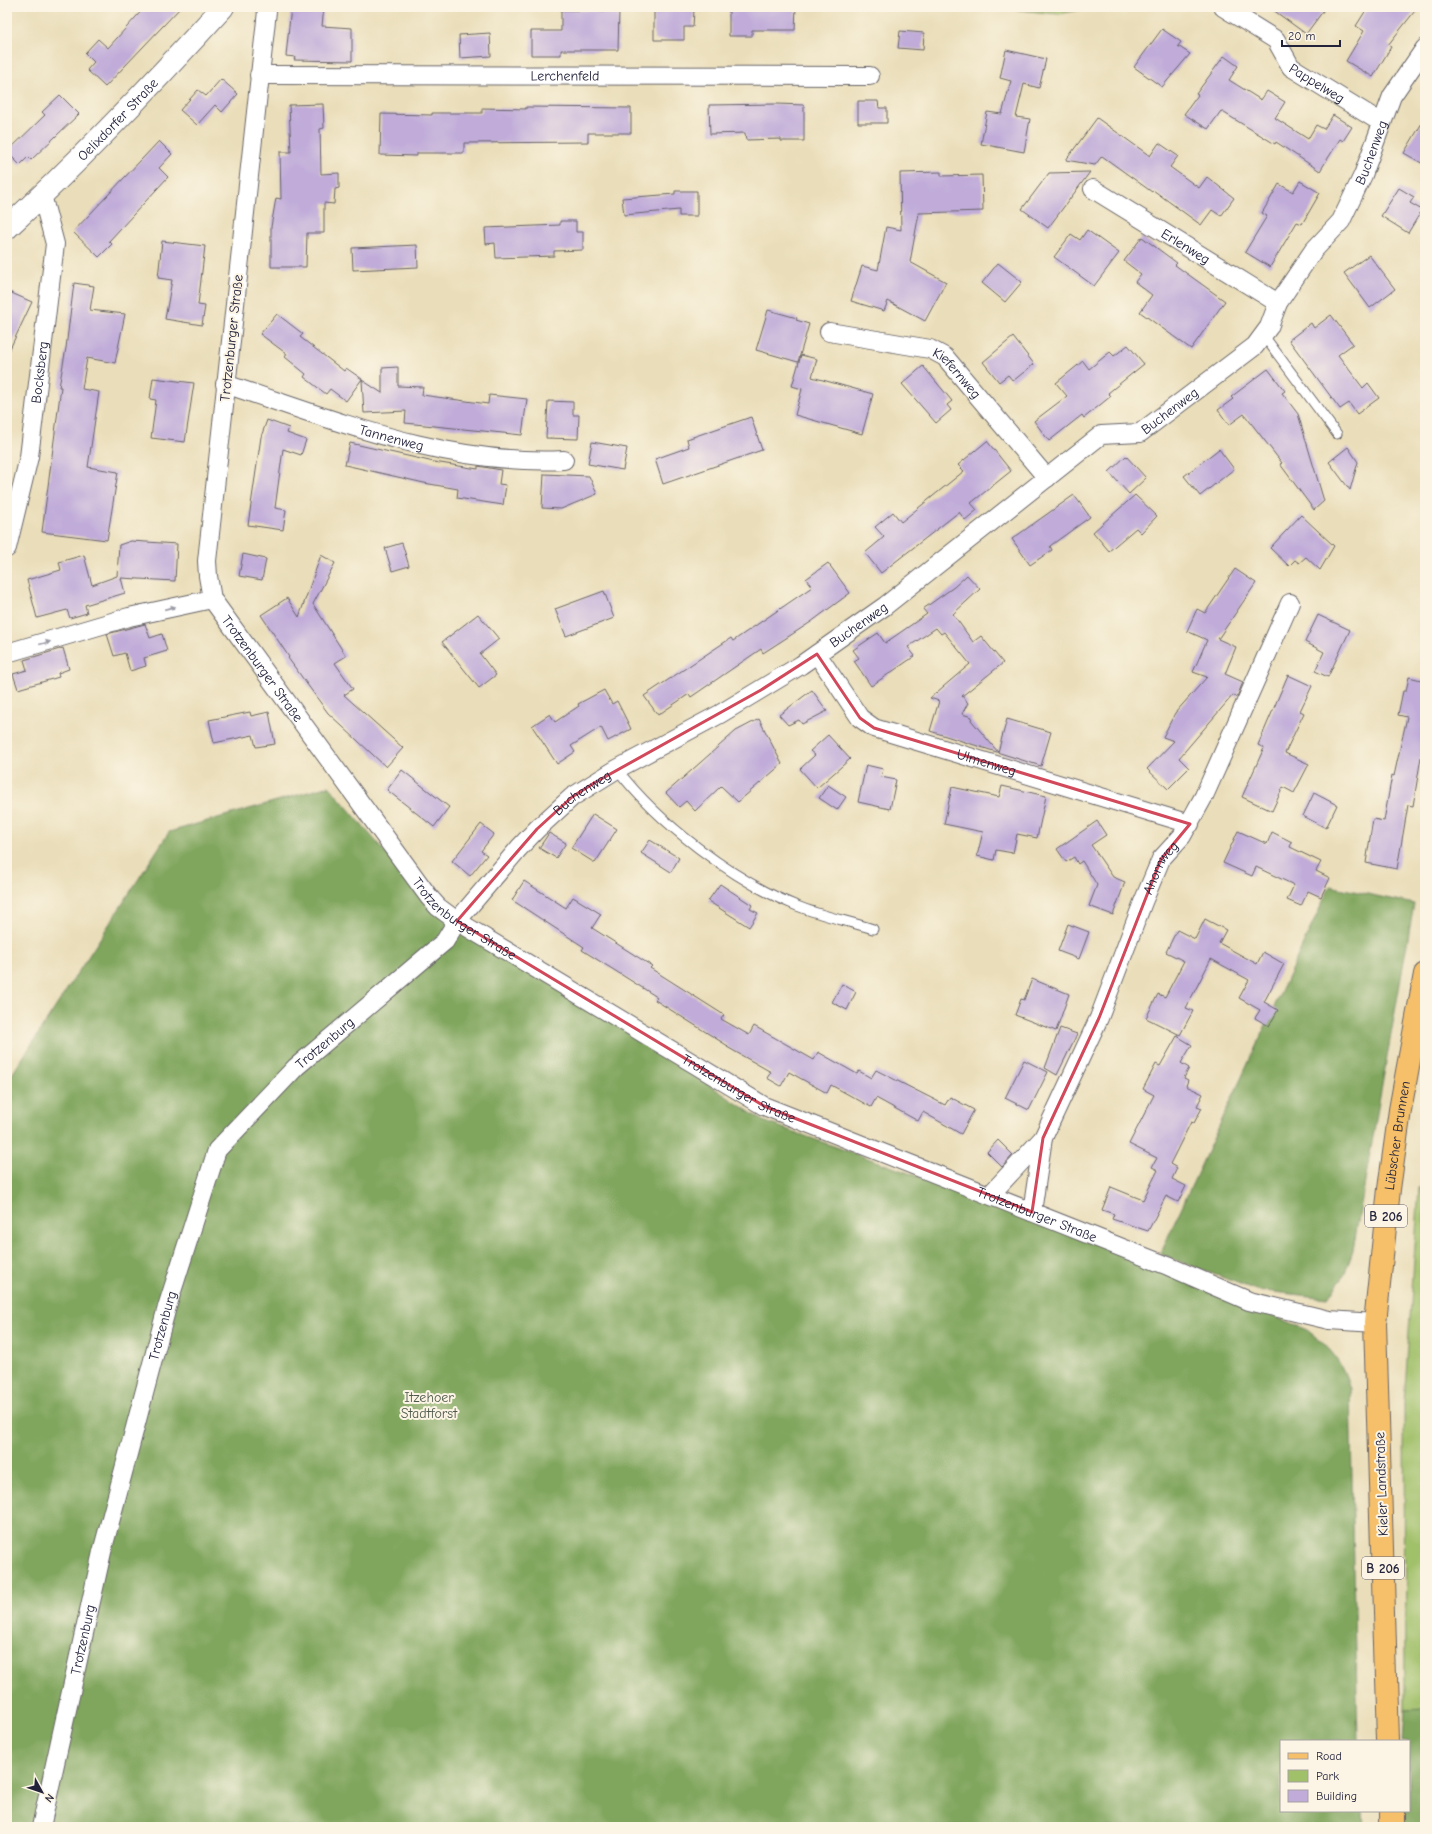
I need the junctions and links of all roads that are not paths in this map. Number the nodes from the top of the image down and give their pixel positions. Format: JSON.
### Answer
{"nodes":[{"id":1,"x":223,"y":7,"type":"edge"},
{"id":2,"x":265,"y":7,"type":"edge"},
{"id":3,"x":1223,"y":7,"type":"edge"},
{"id":4,"x":1425,"y":48,"type":"edge"},
{"id":5,"x":259,"y":75,"type":"junction"},
{"id":6,"x":870,"y":76,"type":"dead end"},
{"id":7,"x":1382,"y":123,"type":"junction"},
{"id":8,"x":1093,"y":189,"type":"dead end"},
{"id":9,"x":42,"y":195,"type":"junction"},
{"id":10,"x":7,"y":228,"type":"edge"},
{"id":11,"x":1278,"y":303,"type":"junction"},
{"id":12,"x":828,"y":332,"type":"dead end"},
{"id":13,"x":1264,"y":336,"type":"junction"},
{"id":14,"x":225,"y":384,"type":"junction"},
{"id":15,"x":1336,"y":434,"type":"dead end"},
{"id":16,"x":564,"y":460,"type":"dead end"},
{"id":17,"x":1047,"y":478,"type":"junction"},
{"id":18,"x":7,"y":548,"type":"edge"},
{"id":19,"x":212,"y":599,"type":"junction"},
{"id":20,"x":1290,"y":603,"type":"dead end"},
{"id":21,"x":7,"y":653,"type":"edge"},
{"id":22,"x":817,"y":654,"type":"junction"},
{"id":23,"x":617,"y":769,"type":"junction"},
{"id":24,"x":1190,"y":824,"type":"junction"},
{"id":25,"x":458,"y":921,"type":"junction"},
{"id":26,"x":873,"y":929,"type":"dead end"},
{"id":27,"x":1425,"y":974,"type":"edge"},
{"id":28,"x":1043,"y":1138,"type":"junction"},
{"id":29,"x":990,"y":1195,"type":"junction"},
{"id":30,"x":1032,"y":1212,"type":"junction"},
{"id":31,"x":1375,"y":1323,"type":"junction"},
{"id":32,"x":1388,"y":1740,"type":"edge"},
{"id":33,"x":1390,"y":1812,"type":"edge"},
{"id":34,"x":41,"y":1827,"type":"edge"},
{"id":35,"x":1391,"y":1827,"type":"edge"}],
"edges":[{"from":1,"to":9,"type":"street","name":"Oelixdorfer Straße"},
{"from":2,"to":5,"type":"street","name":"Trotzenburger Straße"},
{"from":3,"to":7,"type":"street","name":"Pappelweg"},
{"from":4,"to":7,"type":"street","name":"Buchenweg"},
{"from":5,"to":6,"type":"street","name":"Lerchenfeld"},
{"from":5,"to":14,"type":"street","name":"Trotzenburger Straße"},
{"from":7,"to":11,"type":"street","name":"Buchenweg"},
{"from":8,"to":11,"type":"street","name":"Erlenweg"},
{"from":9,"to":10,"type":"street","name":"Oelixdorfer Straße"},
{"from":9,"to":18,"type":"street","name":"Bocksberg"},
{"from":11,"to":13,"type":"street","name":"Buchenweg"},
{"from":12,"to":17,"type":"street","name":"Kiefernweg"},
{"from":13,"to":15,"type":"lane"},
{"from":13,"to":17,"type":"street","name":"Buchenweg"},
{"from":14,"to":16,"type":"street","name":"Tannenweg"},
{"from":14,"to":19,"type":"street","name":"Trotzenburger Straße"},
{"from":17,"to":22,"type":"street","name":"Buchenweg"},
{"from":21,"to":19,"type":"street","one_way":true},
{"from":19,"to":25,"type":"street","name":"Trotzenburger Straße"},
{"from":20,"to":24,"type":"street","name":"Ahornweg"},
{"from":22,"to":23,"type":"street","name":"Buchenweg"},
{"from":22,"to":24,"type":"street","name":"Ulmenweg"},
{"from":23,"to":25,"type":"street","name":"Buchenweg"},
{"from":23,"to":26,"type":"lane"},
{"from":24,"to":28,"type":"street","name":"Ahornweg"},
{"from":25,"to":29,"type":"street","name":"Trotzenburger Straße"},
{"from":25,"to":34,"type":"street","name":"Trotzenburg"},
{"from":27,"to":31,"type":"main road","name":"Lübscher Brunnen","number":"B 206"},
{"from":28,"to":29,"type":"street","name":"Ahornweg"},
{"from":28,"to":30,"type":"street","name":"Ahornweg"},
{"from":29,"to":30,"type":"street","name":"Trotzenburger Straße"},
{"from":30,"to":31,"type":"street","name":"Trotzenburger Straße"},
{"from":31,"to":32,"type":"main road","name":"Kieler Landstraße","number":"B 206"},
{"from":33,"to":35,"type":"main road"}]}
